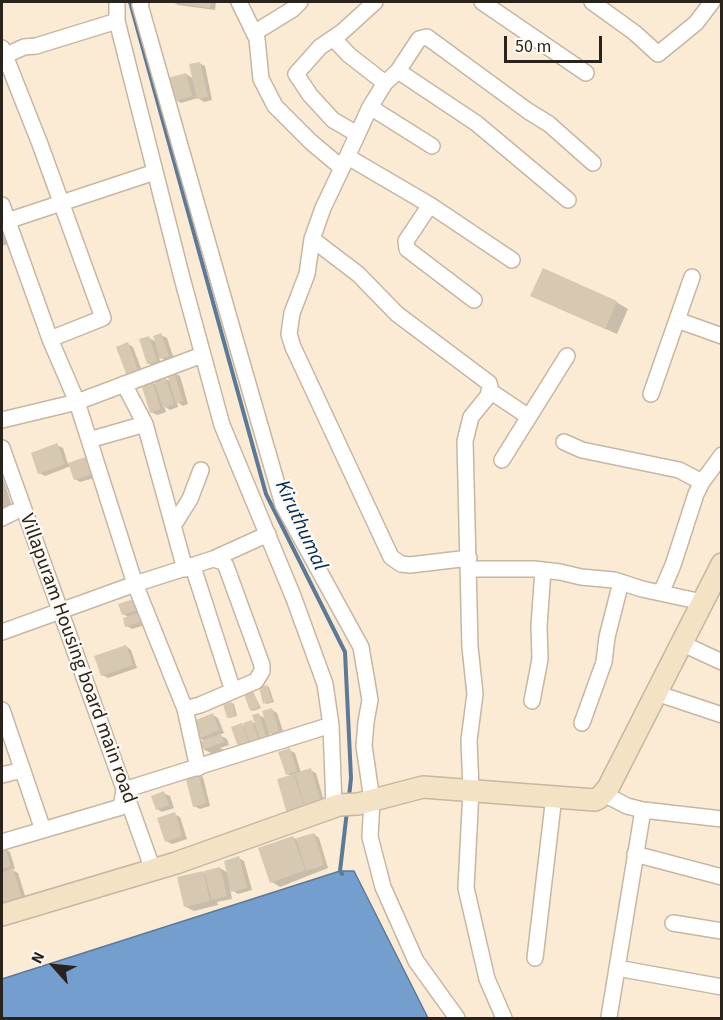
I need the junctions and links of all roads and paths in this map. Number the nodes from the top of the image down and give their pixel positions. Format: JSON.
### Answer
{"nodes":[{"id":1,"x":117,"y":2,"type":"edge"},
{"id":2,"x":141,"y":2,"type":"edge"},
{"id":3,"x":239,"y":2,"type":"edge"},
{"id":4,"x":300,"y":2,"type":"edge"},
{"id":5,"x":375,"y":2,"type":"edge"},
{"id":6,"x":482,"y":2,"type":"edge"},
{"id":7,"x":593,"y":2,"type":"edge"},
{"id":8,"x":717,"y":3,"type":"edge"},
{"id":9,"x":117,"y":21,"type":"junction"},
{"id":10,"x":254,"y":33,"type":"junction"},
{"id":11,"x":333,"y":38,"type":"junction"},
{"id":12,"x":2,"y":53,"type":"edge"},
{"id":13,"x":398,"y":71,"type":"junction"},
{"id":14,"x":586,"y":73,"type":"dead end"},
{"id":15,"x":385,"y":83,"type":"junction"},
{"id":16,"x":370,"y":107,"type":"junction"},
{"id":17,"x":357,"y":134,"type":"junction"},
{"id":18,"x":432,"y":146,"type":"dead end"},
{"id":19,"x":345,"y":163,"type":"junction"},
{"id":20,"x":593,"y":163,"type":"dead end"},
{"id":21,"x":155,"y":172,"type":"junction"},
{"id":22,"x":568,"y":200,"type":"dead end"},
{"id":23,"x":61,"y":204,"type":"junction"},
{"id":24,"x":2,"y":205,"type":"edge"},
{"id":25,"x":430,"y":205,"type":"junction"},
{"id":26,"x":7,"y":221,"type":"junction"},
{"id":27,"x":312,"y":239,"type":"junction"},
{"id":28,"x":512,"y":260,"type":"dead end"},
{"id":29,"x":692,"y":277,"type":"dead end"},
{"id":30,"x":474,"y":300,"type":"dead end"},
{"id":31,"x":677,"y":320,"type":"junction"},
{"id":32,"x":722,"y":336,"type":"edge"},
{"id":33,"x":50,"y":339,"type":"junction"},
{"id":34,"x":202,"y":355,"type":"junction"},
{"id":35,"x":567,"y":356,"type":"dead end"},
{"id":36,"x":124,"y":384,"type":"junction"},
{"id":37,"x":490,"y":391,"type":"junction"},
{"id":38,"x":651,"y":394,"type":"dead end"},
{"id":39,"x":76,"y":402,"type":"junction"},
{"id":40,"x":529,"y":417,"type":"junction"},
{"id":41,"x":2,"y":420,"type":"edge"},
{"id":42,"x":145,"y":424,"type":"junction"},
{"id":43,"x":88,"y":440,"type":"junction"},
{"id":44,"x":564,"y":442,"type":"dead end"},
{"id":45,"x":2,"y":448,"type":"edge"},
{"id":46,"x":722,"y":455,"type":"edge"},
{"id":47,"x":502,"y":460,"type":"dead end"},
{"id":48,"x":201,"y":470,"type":"dead end"},
{"id":49,"x":2,"y":478,"type":"edge"},
{"id":50,"x":702,"y":482,"type":"junction"},
{"id":51,"x":8,"y":515,"type":"edge"},
{"id":52,"x":173,"y":526,"type":"junction"},
{"id":53,"x":268,"y":534,"type":"junction"},
{"id":54,"x":213,"y":559,"type":"junction"},
{"id":55,"x":469,"y":563,"type":"junction"},
{"id":56,"x":722,"y":564,"type":"edge"},
{"id":57,"x":189,"y":568,"type":"junction"},
{"id":58,"x":543,"y":570,"type":"junction"},
{"id":59,"x":621,"y":582,"type":"junction"},
{"id":60,"x":135,"y":584,"type":"junction"},
{"id":61,"x":661,"y":593,"type":"junction"},
{"id":62,"x":702,"y":602,"type":"junction"},
{"id":63,"x":55,"y":613,"type":"junction"},
{"id":64,"x":2,"y":632,"type":"edge"},
{"id":65,"x":681,"y":643,"type":"junction"},
{"id":66,"x":722,"y":662,"type":"edge"},
{"id":67,"x":233,"y":692,"type":"junction"},
{"id":68,"x":656,"y":693,"type":"junction"},
{"id":69,"x":532,"y":701,"type":"dead end"},
{"id":70,"x":185,"y":709,"type":"junction"},
{"id":71,"x":2,"y":710,"type":"edge"},
{"id":72,"x":722,"y":715,"type":"edge"},
{"id":73,"x":582,"y":723,"type":"dead end"},
{"id":74,"x":331,"y":725,"type":"junction"},
{"id":75,"x":198,"y":768,"type":"junction"},
{"id":76,"x":22,"y":770,"type":"junction"},
{"id":77,"x":2,"y":775,"type":"edge"},
{"id":78,"x":124,"y":790,"type":"junction"},
{"id":79,"x":471,"y":790,"type":"junction"},
{"id":80,"x":604,"y":794,"type":"junction"},
{"id":81,"x":554,"y":796,"type":"junction"},
{"id":82,"x":351,"y":804,"type":"junction"},
{"id":83,"x":121,"y":807,"type":"junction"},
{"id":84,"x":643,"y":810,"type":"junction"},
{"id":85,"x":722,"y":819,"type":"edge"},
{"id":86,"x":43,"y":830,"type":"junction"},
{"id":87,"x":2,"y":842,"type":"edge"},
{"id":88,"x":635,"y":854,"type":"junction"},
{"id":89,"x":148,"y":871,"type":"junction"},
{"id":90,"x":722,"y":877,"type":"edge"},
{"id":91,"x":2,"y":915,"type":"edge"},
{"id":92,"x":673,"y":923,"type":"dead end"},
{"id":93,"x":722,"y":931,"type":"edge"},
{"id":94,"x":535,"y":958,"type":"dead end"},
{"id":95,"x":616,"y":968,"type":"junction"},
{"id":96,"x":722,"y":987,"type":"edge"},
{"id":97,"x":609,"y":1017,"type":"edge"},
{"id":98,"x":457,"y":1018,"type":"edge"},
{"id":99,"x":504,"y":1018,"type":"edge"}],
"edges":[{"from":1,"to":9,"type":"street"},
{"from":2,"to":82,"type":"street"},
{"from":3,"to":10,"type":"street"},
{"from":4,"to":10,"type":"street"},
{"from":5,"to":11,"type":"street"},
{"from":6,"to":14,"type":"street"},
{"from":7,"to":8,"type":"street"},
{"from":9,"to":12,"type":"street"},
{"from":9,"to":21,"type":"street"},
{"from":10,"to":19,"type":"street"},
{"from":11,"to":15,"type":"street"},
{"from":11,"to":17,"type":"street"},
{"from":12,"to":23,"type":"street"},
{"from":13,"to":15,"type":"street"},
{"from":13,"to":20,"type":"street"},
{"from":13,"to":22,"type":"street"},
{"from":15,"to":16,"type":"street"},
{"from":16,"to":17,"type":"street"},
{"from":16,"to":18,"type":"street"},
{"from":17,"to":19,"type":"street"},
{"from":19,"to":25,"type":"street"},
{"from":19,"to":27,"type":"street"},
{"from":21,"to":23,"type":"street"},
{"from":21,"to":34,"type":"street"},
{"from":23,"to":26,"type":"street"},
{"from":23,"to":33,"type":"street"},
{"from":24,"to":26,"type":"street"},
{"from":25,"to":28,"type":"street"},
{"from":25,"to":30,"type":"street"},
{"from":26,"to":33,"type":"street"},
{"from":27,"to":37,"type":"street"},
{"from":27,"to":55,"type":"street"},
{"from":29,"to":31,"type":"street"},
{"from":31,"to":32,"type":"street"},
{"from":31,"to":38,"type":"street"},
{"from":33,"to":39,"type":"street"},
{"from":34,"to":36,"type":"street"},
{"from":34,"to":53,"type":"street"},
{"from":35,"to":40,"type":"street"},
{"from":36,"to":39,"type":"street"},
{"from":36,"to":42,"type":"street"},
{"from":37,"to":40,"type":"street"},
{"from":37,"to":55,"type":"street"},
{"from":39,"to":41,"type":"street"},
{"from":39,"to":43,"type":"street"},
{"from":40,"to":47,"type":"street"},
{"from":42,"to":43,"type":"street"},
{"from":42,"to":52,"type":"street"},
{"from":43,"to":60,"type":"street"},
{"from":44,"to":50,"type":"street"},
{"from":45,"to":63,"type":"street","name":"Villapuram Housing board main road"},
{"from":46,"to":50,"type":"street"},
{"from":48,"to":52,"type":"street"},
{"from":49,"to":51,"type":"street","name":"Villapuram Housing board main road"},
{"from":50,"to":61,"type":"street"},
{"from":51,"to":63,"type":"street","name":"Villapuram Housing board main road"},
{"from":52,"to":57,"type":"street"},
{"from":53,"to":54,"type":"street"},
{"from":53,"to":74,"type":"street"},
{"from":54,"to":57,"type":"street"},
{"from":54,"to":67,"type":"street"},
{"from":55,"to":58,"type":"street"},
{"from":55,"to":79,"type":"street"},
{"from":56,"to":62,"type":"street"},
{"from":57,"to":60,"type":"street"},
{"from":57,"to":67,"type":"street"},
{"from":58,"to":59,"type":"street"},
{"from":58,"to":69,"type":"street"},
{"from":59,"to":61,"type":"street"},
{"from":59,"to":73,"type":"street"},
{"from":60,"to":63,"type":"street"},
{"from":60,"to":70,"type":"street"},
{"from":61,"to":62,"type":"street"},
{"from":62,"to":65,"type":"street"},
{"from":63,"to":64,"type":"street"},
{"from":63,"to":78,"type":"street","name":"Villapuram Housing board main road"},
{"from":63,"to":83,"type":"street","name":"Villapuram Housing board main road"},
{"from":65,"to":66,"type":"street"},
{"from":65,"to":68,"type":"street"},
{"from":67,"to":70,"type":"street"},
{"from":68,"to":72,"type":"street"},
{"from":68,"to":80,"type":"street"},
{"from":70,"to":75,"type":"street"},
{"from":71,"to":76,"type":"street"},
{"from":74,"to":75,"type":"street"},
{"from":74,"to":82,"type":"street"},
{"from":75,"to":78,"type":"street"},
{"from":76,"to":77,"type":"street"},
{"from":76,"to":86,"type":"street"},
{"from":78,"to":83,"type":"street"},
{"from":78,"to":89,"type":"street","name":"Villapuram Housing board main road"},
{"from":79,"to":81,"type":"street"},
{"from":79,"to":82,"type":"street"},
{"from":79,"to":99,"type":"street"},
{"from":80,"to":81,"type":"street"},
{"from":80,"to":84,"type":"street"},
{"from":81,"to":94,"type":"street"},
{"from":82,"to":89,"type":"street"},
{"from":82,"to":98,"type":"street"},
{"from":83,"to":86,"type":"street"},
{"from":83,"to":89,"type":"street","name":"Villapuram Housing board main road"},
{"from":84,"to":85,"type":"street"},
{"from":84,"to":88,"type":"street"},
{"from":86,"to":87,"type":"street"},
{"from":88,"to":90,"type":"street"},
{"from":88,"to":95,"type":"street"},
{"from":89,"to":91,"type":"street"},
{"from":92,"to":93,"type":"street"},
{"from":95,"to":96,"type":"street"},
{"from":95,"to":97,"type":"street"}]}
